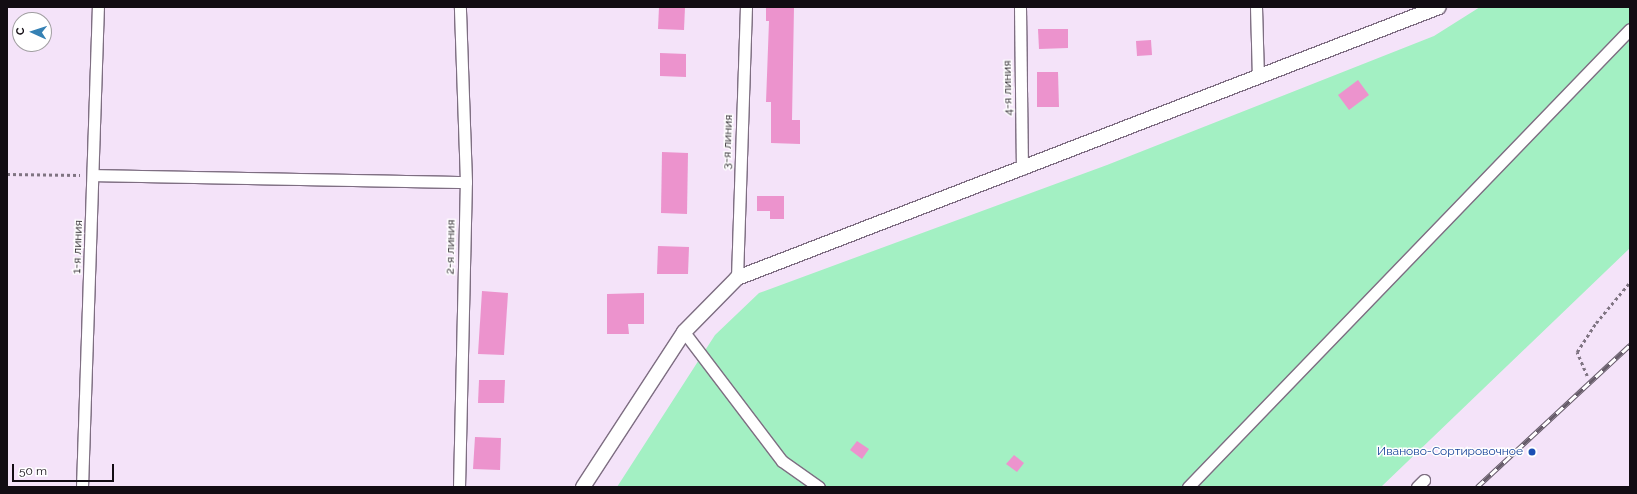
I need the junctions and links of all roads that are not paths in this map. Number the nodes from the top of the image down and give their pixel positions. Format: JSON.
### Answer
{"nodes":[{"id":1,"x":98,"y":7,"type":"edge"},
{"id":2,"x":460,"y":7,"type":"edge"},
{"id":3,"x":746,"y":7,"type":"edge"},
{"id":4,"x":1020,"y":7,"type":"edge"},
{"id":5,"x":1256,"y":7,"type":"edge"},
{"id":6,"x":1439,"y":7,"type":"edge"},
{"id":7,"x":1630,"y":29,"type":"edge"},
{"id":8,"x":1258,"y":77,"type":"junction"},
{"id":9,"x":1022,"y":169,"type":"junction"},
{"id":10,"x":94,"y":175,"type":"junction"},
{"id":11,"x":466,"y":182,"type":"junction"},
{"id":12,"x":737,"y":278,"type":"junction"},
{"id":13,"x":684,"y":332,"type":"junction"},
{"id":14,"x":82,"y":487,"type":"edge"},
{"id":15,"x":459,"y":487,"type":"edge"},
{"id":16,"x":583,"y":487,"type":"edge"},
{"id":17,"x":819,"y":487,"type":"edge"},
{"id":18,"x":1188,"y":487,"type":"edge"}],
"edges":[{"from":1,"to":10,"type":"street","name":"1-я линия"},
{"from":2,"to":11,"type":"street","name":"2-я линия"},
{"from":3,"to":12,"type":"street","name":"3-я линия"},
{"from":4,"to":9,"type":"street","name":"4-я линия"},
{"from":5,"to":8,"type":"street"},
{"from":6,"to":8,"type":"street"},
{"from":7,"to":18,"type":"street"},
{"from":8,"to":9,"type":"street"},
{"from":9,"to":12,"type":"street"},
{"from":10,"to":11,"type":"street"},
{"from":10,"to":14,"type":"street","name":"1-я линия"},
{"from":11,"to":15,"type":"street","name":"2-я линия"},
{"from":12,"to":13,"type":"street"},
{"from":13,"to":16,"type":"street"},
{"from":13,"to":17,"type":"street"}]}
